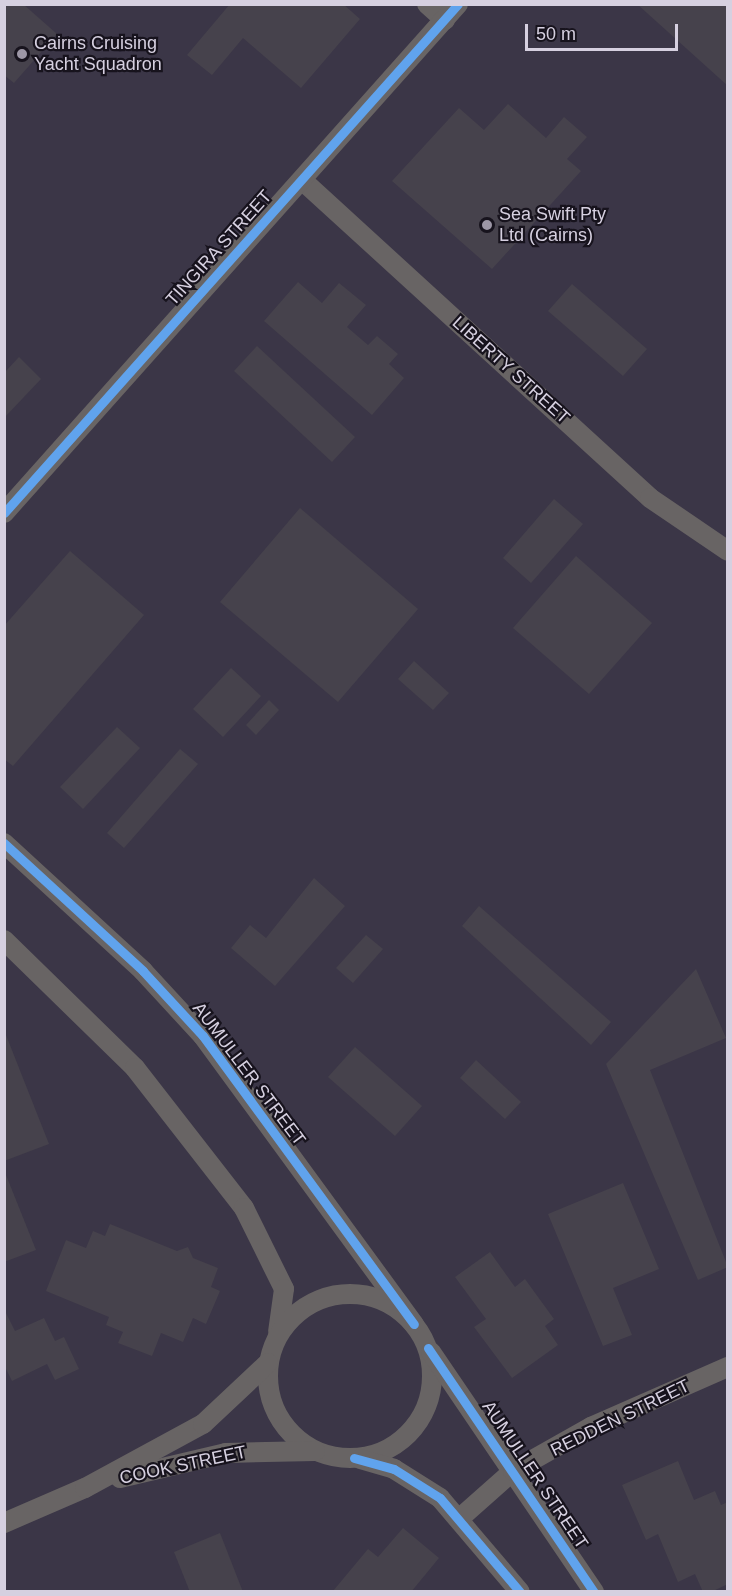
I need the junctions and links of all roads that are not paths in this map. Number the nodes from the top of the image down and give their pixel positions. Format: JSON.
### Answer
{"nodes":[{"id":1,"x":427,"y":4,"type":"edge"},
{"id":2,"x":458,"y":4,"type":"edge"},
{"id":3,"x":445,"y":20,"type":"junction"},
{"id":4,"x":302,"y":180,"type":"junction"},
{"id":5,"x":4,"y":513,"type":"edge"},
{"id":6,"x":728,"y":551,"type":"edge"},
{"id":7,"x":4,"y":843,"type":"edge"},
{"id":8,"x":4,"y":940,"type":"edge"},
{"id":9,"x":414,"y":1324,"type":"junction"},
{"id":10,"x":277,"y":1337,"type":"junction"},
{"id":11,"x":428,"y":1348,"type":"junction"},
{"id":12,"x":268,"y":1363,"type":"junction"},
{"id":13,"x":728,"y":1367,"type":"edge"},
{"id":14,"x":318,"y":1451,"type":"junction"},
{"id":15,"x":354,"y":1458,"type":"junction"},
{"id":16,"x":513,"y":1471,"type":"junction"},
{"id":17,"x":85,"y":1488,"type":"junction"},
{"id":18,"x":460,"y":1518,"type":"junction"},
{"id":19,"x":4,"y":1523,"type":"edge"},
{"id":20,"x":520,"y":1592,"type":"edge"},
{"id":21,"x":594,"y":1592,"type":"edge"}],
"edges":[{"from":1,"to":3,"type":"street"},
{"from":2,"to":3,"type":"street","name":"TINGIRA STREET"},
{"from":3,"to":4,"type":"street","name":"TINGIRA STREET"},
{"from":4,"to":5,"type":"street","name":"TINGIRA STREET"},
{"from":4,"to":6,"type":"street","name":"LIBERTY STREET"},
{"from":7,"to":9,"type":"street","name":"AUMULLER STREET"},
{"from":8,"to":10,"type":"street"},
{"from":9,"to":10,"type":"street"},
{"from":9,"to":11,"type":"street"},
{"from":10,"to":12,"type":"street"},
{"from":11,"to":15,"type":"street"},
{"from":11,"to":16,"type":"street","name":"AUMULLER STREET"},
{"from":12,"to":14,"type":"street"},
{"from":12,"to":17,"type":"street","name":"COOK STREET"},
{"from":13,"to":16,"type":"street","name":"REDDEN STREET"},
{"from":14,"to":15,"type":"street"},
{"from":14,"to":17,"type":"street","name":"COOK STREET"},
{"from":15,"to":18,"type":"street"},
{"from":16,"to":18,"type":"street","name":"REDDEN STREET"},
{"from":16,"to":21,"type":"street","name":"AUMULLER STREET"},
{"from":17,"to":19,"type":"street","name":"COOK STREET"},
{"from":18,"to":20,"type":"street"}]}
